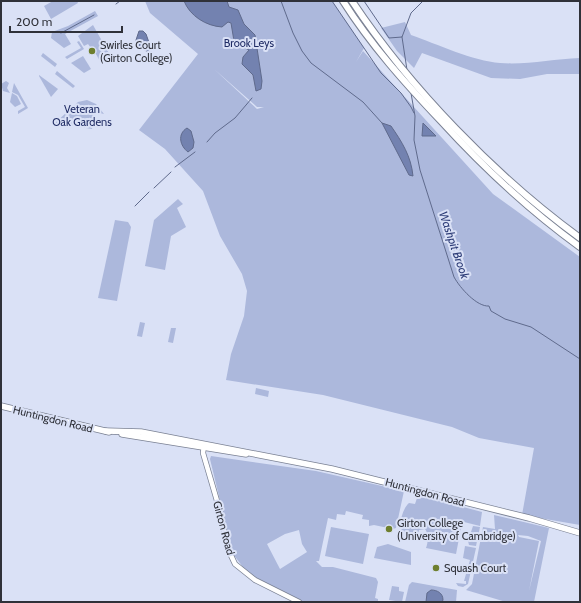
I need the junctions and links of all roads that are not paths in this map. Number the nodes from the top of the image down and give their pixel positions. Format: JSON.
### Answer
{"nodes":[{"id":1,"x":343,"y":1,"type":"edge"},
{"id":2,"x":352,"y":1,"type":"edge"},
{"id":3,"x":580,"y":238,"type":"edge"},
{"id":4,"x":580,"y":247,"type":"edge"},
{"id":5,"x":1,"y":406,"type":"edge"},
{"id":6,"x":204,"y":445,"type":"junction"},
{"id":7,"x":580,"y":533,"type":"edge"},
{"id":8,"x":299,"y":602,"type":"edge"}],
"edges":[{"from":1,"to":4,"type":"highway"},
{"from":2,"to":3,"type":"highway"},
{"from":5,"to":6,"type":"main road","name":"Huntingdon Road"},
{"from":6,"to":7,"type":"main road","name":"Huntingdon Road"},
{"from":6,"to":8,"type":"street","name":"Girton Road"}]}
